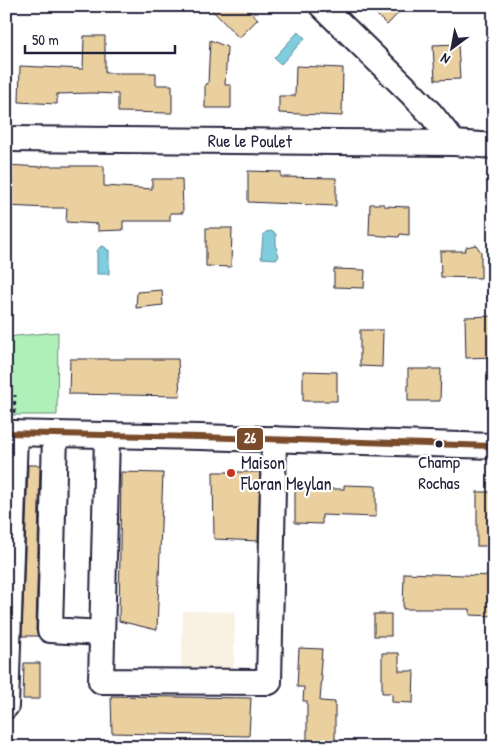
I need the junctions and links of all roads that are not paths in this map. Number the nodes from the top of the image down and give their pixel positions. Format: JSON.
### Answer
{"nodes":[{"id":1,"x":322,"y":6,"type":"edge"},
{"id":2,"x":6,"y":139,"type":"edge"},
{"id":3,"x":454,"y":143,"type":"junction"},
{"id":4,"x":494,"y":146,"type":"edge"},
{"id":5,"x":12,"y":426,"type":"edge"},
{"id":6,"x":55,"y":434,"type":"junction"},
{"id":7,"x":107,"y":436,"type":"junction"},
{"id":8,"x":274,"y":439,"type":"junction"},
{"id":9,"x":494,"y":446,"type":"edge"},
{"id":10,"x":102,"y":633,"type":"junction"},
{"id":11,"x":6,"y":706,"type":"edge"}],
"edges":[{"from":1,"to":3,"type":"street"},
{"from":2,"to":3,"type":"street","name":"Rue le Poulet"},
{"from":3,"to":4,"type":"street","name":"Rue le Poulet"},
{"from":5,"to":6,"type":"street"},
{"from":5,"to":11,"type":"street"},
{"from":6,"to":7,"type":"street"},
{"from":6,"to":10,"type":"street"},
{"from":7,"to":8,"type":"street"},
{"from":7,"to":10,"type":"street"},
{"from":8,"to":9,"type":"street"},
{"from":8,"to":10,"type":"street"}]}
